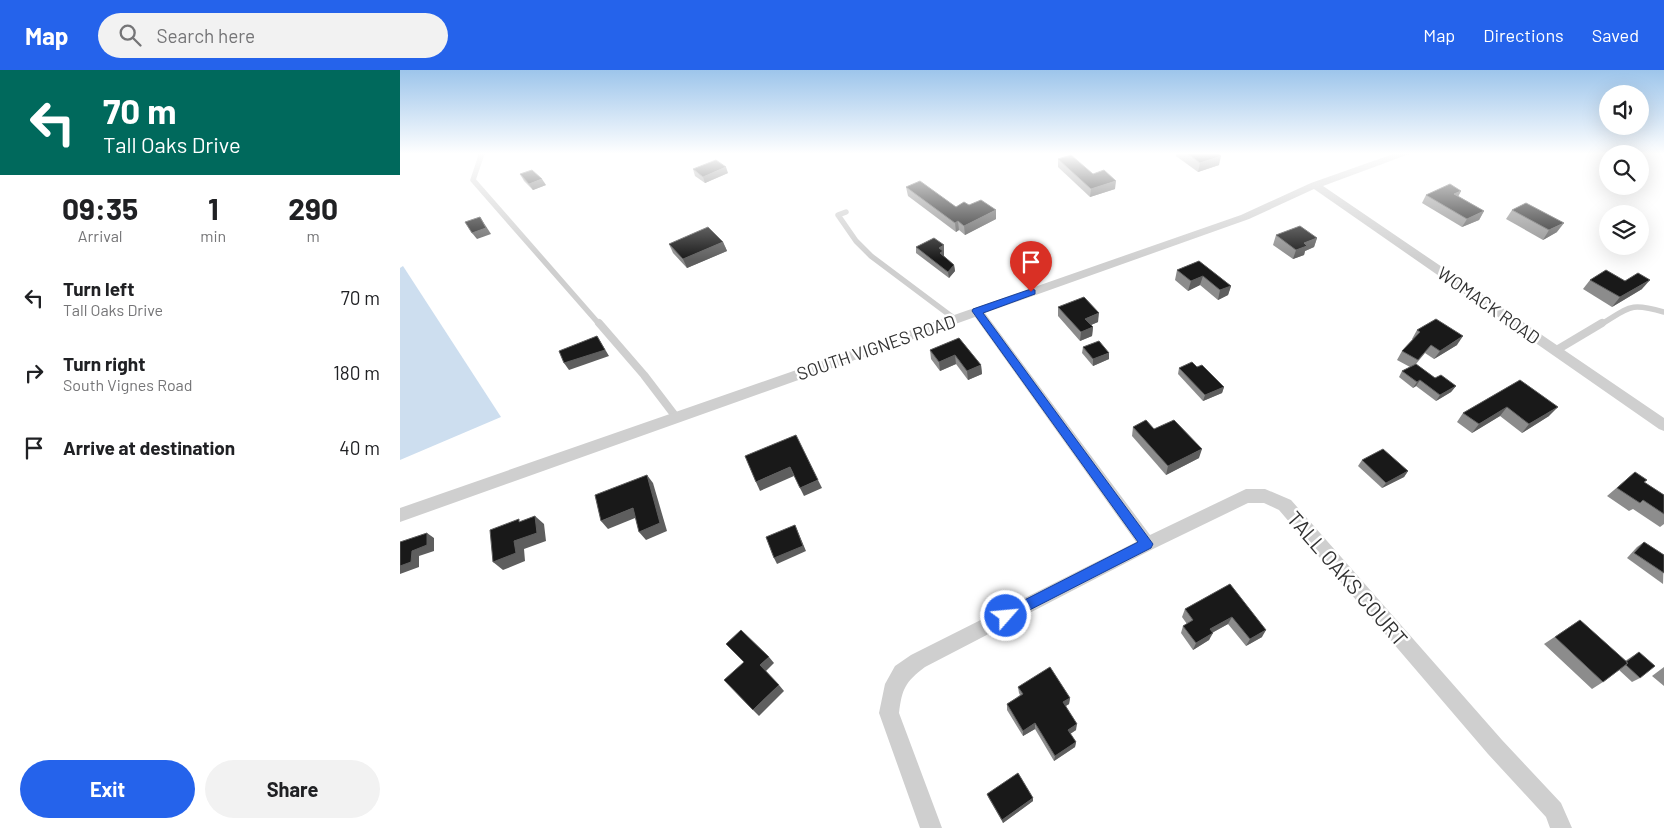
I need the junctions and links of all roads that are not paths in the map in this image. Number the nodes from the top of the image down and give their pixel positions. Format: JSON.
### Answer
{"nodes":[{"id":1,"x":480,"y":188,"type":"edge"},
{"id":2,"x":1308,"y":188,"type":"edge"},
{"id":3,"x":1320,"y":188,"type":"edge"},
{"id":4,"x":846,"y":212,"type":"dead end"},
{"id":5,"x":977,"y":311,"type":"junction"},
{"id":6,"x":1664,"y":312,"type":"edge"},
{"id":7,"x":954,"y":319,"type":"junction"},
{"id":8,"x":1555,"y":351,"type":"junction"},
{"id":9,"x":676,"y":417,"type":"junction"},
{"id":10,"x":1664,"y":424,"type":"edge"},
{"id":11,"x":400,"y":515,"type":"edge"},
{"id":12,"x":1147,"y":544,"type":"junction"},
{"id":13,"x":931,"y":828,"type":"edge"},
{"id":14,"x":1561,"y":828,"type":"edge"}],
"edges":[{"from":1,"to":9,"type":"lane"},
{"from":2,"to":5,"type":"street","name":"SOUTH VIGNES ROAD"},
{"from":3,"to":8,"type":"street","name":"WOMACK ROAD"},
{"from":4,"to":7,"type":"lane"},
{"from":5,"to":7,"type":"street","name":"SOUTH VIGNES ROAD"},
{"from":5,"to":12,"type":"street"},
{"from":6,"to":8,"type":"lane"},
{"from":7,"to":9,"type":"street","name":"SOUTH VIGNES ROAD"},
{"from":8,"to":10,"type":"street","name":"WOMACK ROAD"},
{"from":9,"to":11,"type":"street","name":"SOUTH VIGNES ROAD"},
{"from":12,"to":13,"type":"street","name":"TALL OAKS COURT"},
{"from":12,"to":14,"type":"street","name":"TALL OAKS COURT"}]}
